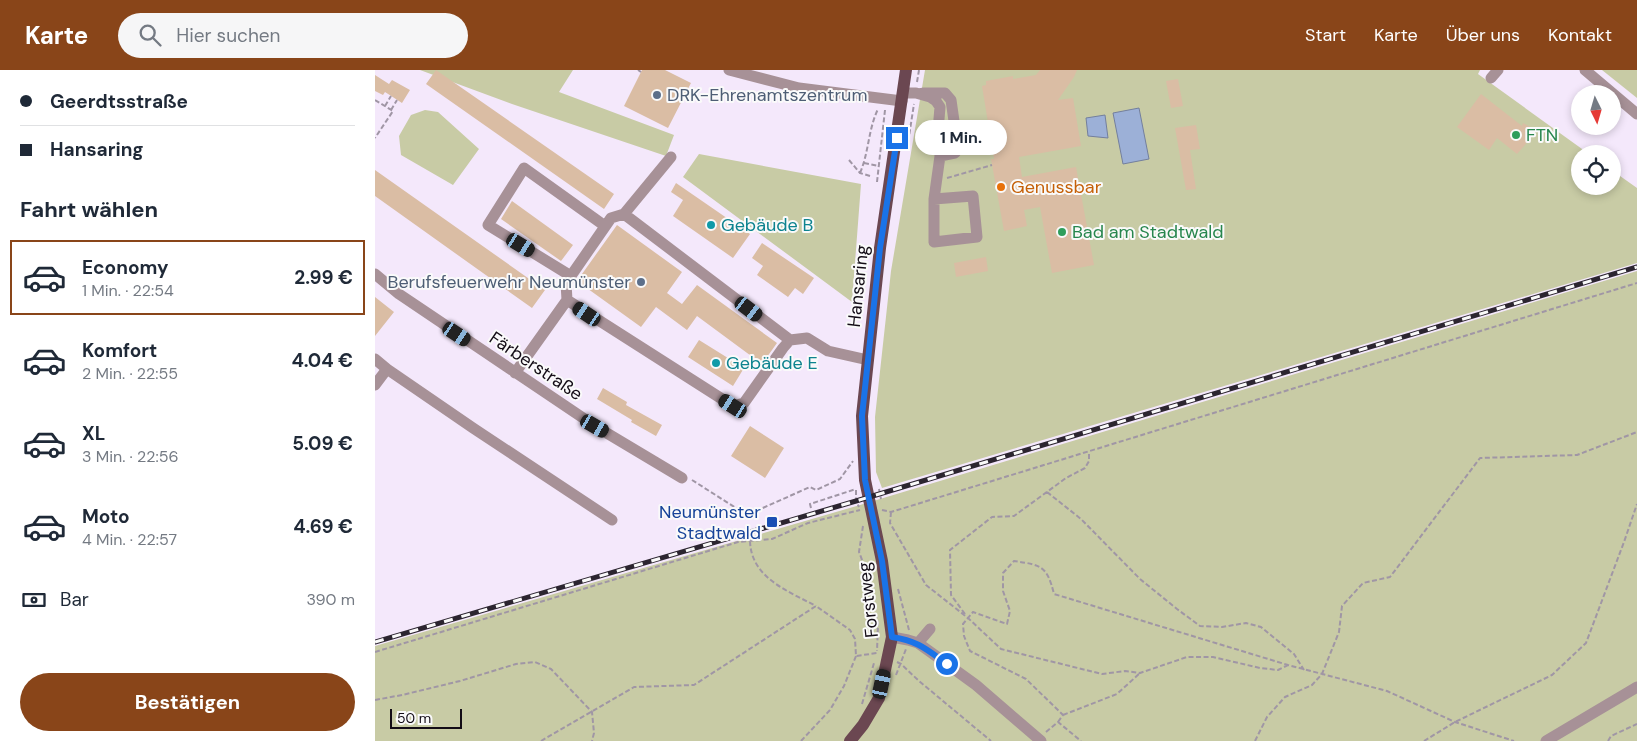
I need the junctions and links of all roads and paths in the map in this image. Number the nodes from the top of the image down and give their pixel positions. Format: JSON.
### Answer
{"nodes":[{"id":1,"x":638,"y":70,"type":"edge"},
{"id":2,"x":729,"y":70,"type":"edge"},
{"id":3,"x":906,"y":70,"type":"edge"},
{"id":4,"x":919,"y":70,"type":"edge"},
{"id":5,"x":1585,"y":70,"type":"edge"},
{"id":6,"x":641,"y":72,"type":"dead end"},
{"id":7,"x":391,"y":96,"type":"dead end"},
{"id":8,"x":907,"y":96,"type":"junction"},
{"id":9,"x":883,"y":98,"type":"junction"},
{"id":10,"x":375,"y":100,"type":"edge"},
{"id":11,"x":397,"y":100,"type":"dead end"},
{"id":12,"x":385,"y":106,"type":"junction"},
{"id":13,"x":391,"y":110,"type":"junction"},
{"id":14,"x":1637,"y":114,"type":"edge"},
{"id":15,"x":375,"y":138,"type":"edge"},
{"id":16,"x":905,"y":156,"type":"dead end"},
{"id":17,"x":940,"y":156,"type":"junction"},
{"id":18,"x":671,"y":157,"type":"dead end"},
{"id":19,"x":849,"y":160,"type":"dead end"},
{"id":20,"x":864,"y":163,"type":"junction"},
{"id":21,"x":992,"y":165,"type":"dead end"},
{"id":22,"x":879,"y":166,"type":"dead end"},
{"id":23,"x":860,"y":173,"type":"junction"},
{"id":24,"x":870,"y":176,"type":"dead end"},
{"id":25,"x":937,"y":181,"type":"junction"},
{"id":26,"x":934,"y":199,"type":"junction"},
{"id":27,"x":624,"y":214,"type":"junction"},
{"id":28,"x":605,"y":226,"type":"junction"},
{"id":29,"x":375,"y":274,"type":"edge"},
{"id":30,"x":571,"y":276,"type":"junction"},
{"id":31,"x":1637,"y":283,"type":"edge"},
{"id":32,"x":567,"y":300,"type":"junction"},
{"id":33,"x":790,"y":340,"type":"junction"},
{"id":34,"x":375,"y":358,"type":"edge"},
{"id":35,"x":868,"y":360,"type":"junction"},
{"id":36,"x":387,"y":369,"type":"junction"},
{"id":37,"x":515,"y":373,"type":"junction"},
{"id":38,"x":375,"y":385,"type":"edge"},
{"id":39,"x":1637,"y":432,"type":"edge"},
{"id":40,"x":1089,"y":452,"type":"junction"},
{"id":41,"x":854,"y":460,"type":"dead end"},
{"id":42,"x":682,"y":478,"type":"joint"},
{"id":43,"x":878,"y":484,"type":"dead end"},
{"id":44,"x":856,"y":489,"type":"dead end"},
{"id":45,"x":1047,"y":492,"type":"junction"},
{"id":46,"x":1637,"y":504,"type":"edge"},
{"id":47,"x":870,"y":507,"type":"junction"},
{"id":48,"x":811,"y":508,"type":"dead end"},
{"id":49,"x":891,"y":512,"type":"junction"},
{"id":50,"x":613,"y":520,"type":"dead end"},
{"id":51,"x":750,"y":541,"type":"junction"},
{"id":52,"x":897,"y":586,"type":"dead end"},
{"id":53,"x":816,"y":606,"type":"junction"},
{"id":54,"x":968,"y":618,"type":"junction"},
{"id":55,"x":930,"y":629,"type":"dead end"},
{"id":56,"x":892,"y":637,"type":"junction"},
{"id":57,"x":913,"y":641,"type":"junction"},
{"id":58,"x":375,"y":652,"type":"edge"},
{"id":59,"x":856,"y":656,"type":"junction"},
{"id":60,"x":887,"y":658,"type":"junction"},
{"id":61,"x":901,"y":664,"type":"junction"},
{"id":62,"x":1288,"y":665,"type":"junction"},
{"id":63,"x":1304,"y":670,"type":"junction"},
{"id":64,"x":1140,"y":673,"type":"junction"},
{"id":65,"x":1322,"y":674,"type":"junction"},
{"id":66,"x":893,"y":681,"type":"dead end"},
{"id":67,"x":1637,"y":687,"type":"edge"},
{"id":68,"x":375,"y":700,"type":"edge"},
{"id":69,"x":592,"y":712,"type":"junction"},
{"id":70,"x":1063,"y":715,"type":"junction"},
{"id":71,"x":1058,"y":722,"type":"junction"},
{"id":72,"x":1455,"y":722,"type":"junction"},
{"id":73,"x":1637,"y":724,"type":"edge"},
{"id":74,"x":1039,"y":740,"type":"edge"},
{"id":75,"x":541,"y":741,"type":"edge"},
{"id":76,"x":592,"y":741,"type":"edge"},
{"id":77,"x":801,"y":741,"type":"edge"},
{"id":78,"x":851,"y":741,"type":"edge"},
{"id":79,"x":991,"y":741,"type":"edge"},
{"id":80,"x":1081,"y":741,"type":"edge"},
{"id":81,"x":1255,"y":741,"type":"edge"},
{"id":82,"x":1423,"y":741,"type":"edge"},
{"id":83,"x":1514,"y":741,"type":"edge"},
{"id":84,"x":1546,"y":741,"type":"edge"},
{"id":85,"x":1608,"y":741,"type":"edge"}],
"edges":[{"from":1,"to":6,"type":"path"},
{"from":2,"to":9,"type":"street"},
{"from":3,"to":8,"type":"main road","name":"Hansaring"},
{"from":4,"to":8,"type":"path"},
{"from":5,"to":14,"type":"street"},
{"from":7,"to":12,"type":"path"},
{"from":8,"to":9,"type":"street"},
{"from":8,"to":16,"type":"path"},
{"from":8,"to":17,"type":"street"},
{"from":8,"to":17,"type":"street"},
{"from":8,"to":35,"type":"main road","name":"Hansaring"},
{"from":9,"to":20,"type":"path"},
{"from":10,"to":12,"type":"path"},
{"from":11,"to":13,"type":"path"},
{"from":12,"to":13,"type":"path"},
{"from":13,"to":15,"type":"path"},
{"from":17,"to":25,"type":"street"},
{"from":18,"to":27,"type":"street"},
{"from":19,"to":23,"type":"path"},
{"from":20,"to":22,"type":"path"},
{"from":20,"to":23,"type":"path"},
{"from":21,"to":25,"type":"path"},
{"from":23,"to":24,"type":"path"},
{"from":25,"to":26,"type":"street"},
{"from":26,"to":26,"type":"street"},
{"from":27,"to":28,"type":"street"},
{"from":27,"to":33,"type":"street"},
{"from":28,"to":30,"type":"street"},
{"from":28,"to":30,"type":"street"},
{"from":29,"to":37,"type":"street","name":"Färberstraße"},
{"from":30,"to":32,"type":"street"},
{"from":31,"to":40,"type":"path"},
{"from":32,"to":33,"type":"street"},
{"from":32,"to":37,"type":"street"},
{"from":33,"to":35,"type":"street"},
{"from":34,"to":36,"type":"street"},
{"from":35,"to":47,"type":"main road","name":"Hansaring"},
{"from":36,"to":38,"type":"street"},
{"from":36,"to":50,"type":"street"},
{"from":37,"to":42,"type":"street","name":"Färberstraße"},
{"from":39,"to":65,"type":"path"},
{"from":40,"to":45,"type":"path"},
{"from":40,"to":49,"type":"path"},
{"from":41,"to":42,"type":"path"},
{"from":43,"to":49,"type":"path"},
{"from":44,"to":48,"type":"path"},
{"from":45,"to":54,"type":"path"},
{"from":45,"to":63,"type":"path"},
{"from":46,"to":72,"type":"path"},
{"from":47,"to":51,"type":"path"},
{"from":47,"to":56,"type":"main road","name":"Forstweg"},
{"from":49,"to":54,"type":"path"},
{"from":51,"to":53,"type":"path"},
{"from":51,"to":58,"type":"path"},
{"from":52,"to":57,"type":"path"},
{"from":53,"to":59,"type":"path"},
{"from":53,"to":69,"type":"path"},
{"from":54,"to":62,"type":"path"},
{"from":54,"to":64,"type":"path"},
{"from":54,"to":70,"type":"path"},
{"from":55,"to":57,"type":"street"},
{"from":56,"to":57,"type":"street"},
{"from":56,"to":60,"type":"main road","name":"Forstweg"},
{"from":57,"to":61,"type":"path"},
{"from":57,"to":74,"type":"street"},
{"from":59,"to":60,"type":"path"},
{"from":59,"to":77,"type":"path"},
{"from":60,"to":61,"type":"path"},
{"from":60,"to":78,"type":"main road","name":"Forstweg"},
{"from":61,"to":66,"type":"path"},
{"from":61,"to":79,"type":"path"},
{"from":62,"to":63,"type":"path"},
{"from":62,"to":64,"type":"path"},
{"from":63,"to":65,"type":"path"},
{"from":64,"to":70,"type":"path"},
{"from":65,"to":72,"type":"path"},
{"from":65,"to":81,"type":"path"},
{"from":67,"to":84,"type":"street"},
{"from":68,"to":69,"type":"path"},
{"from":69,"to":75,"type":"path"},
{"from":69,"to":76,"type":"path"},
{"from":70,"to":71,"type":"path"},
{"from":71,"to":74,"type":"path"},
{"from":71,"to":80,"type":"path"},
{"from":72,"to":82,"type":"path"},
{"from":72,"to":83,"type":"path"},
{"from":73,"to":85,"type":"path"}]}
